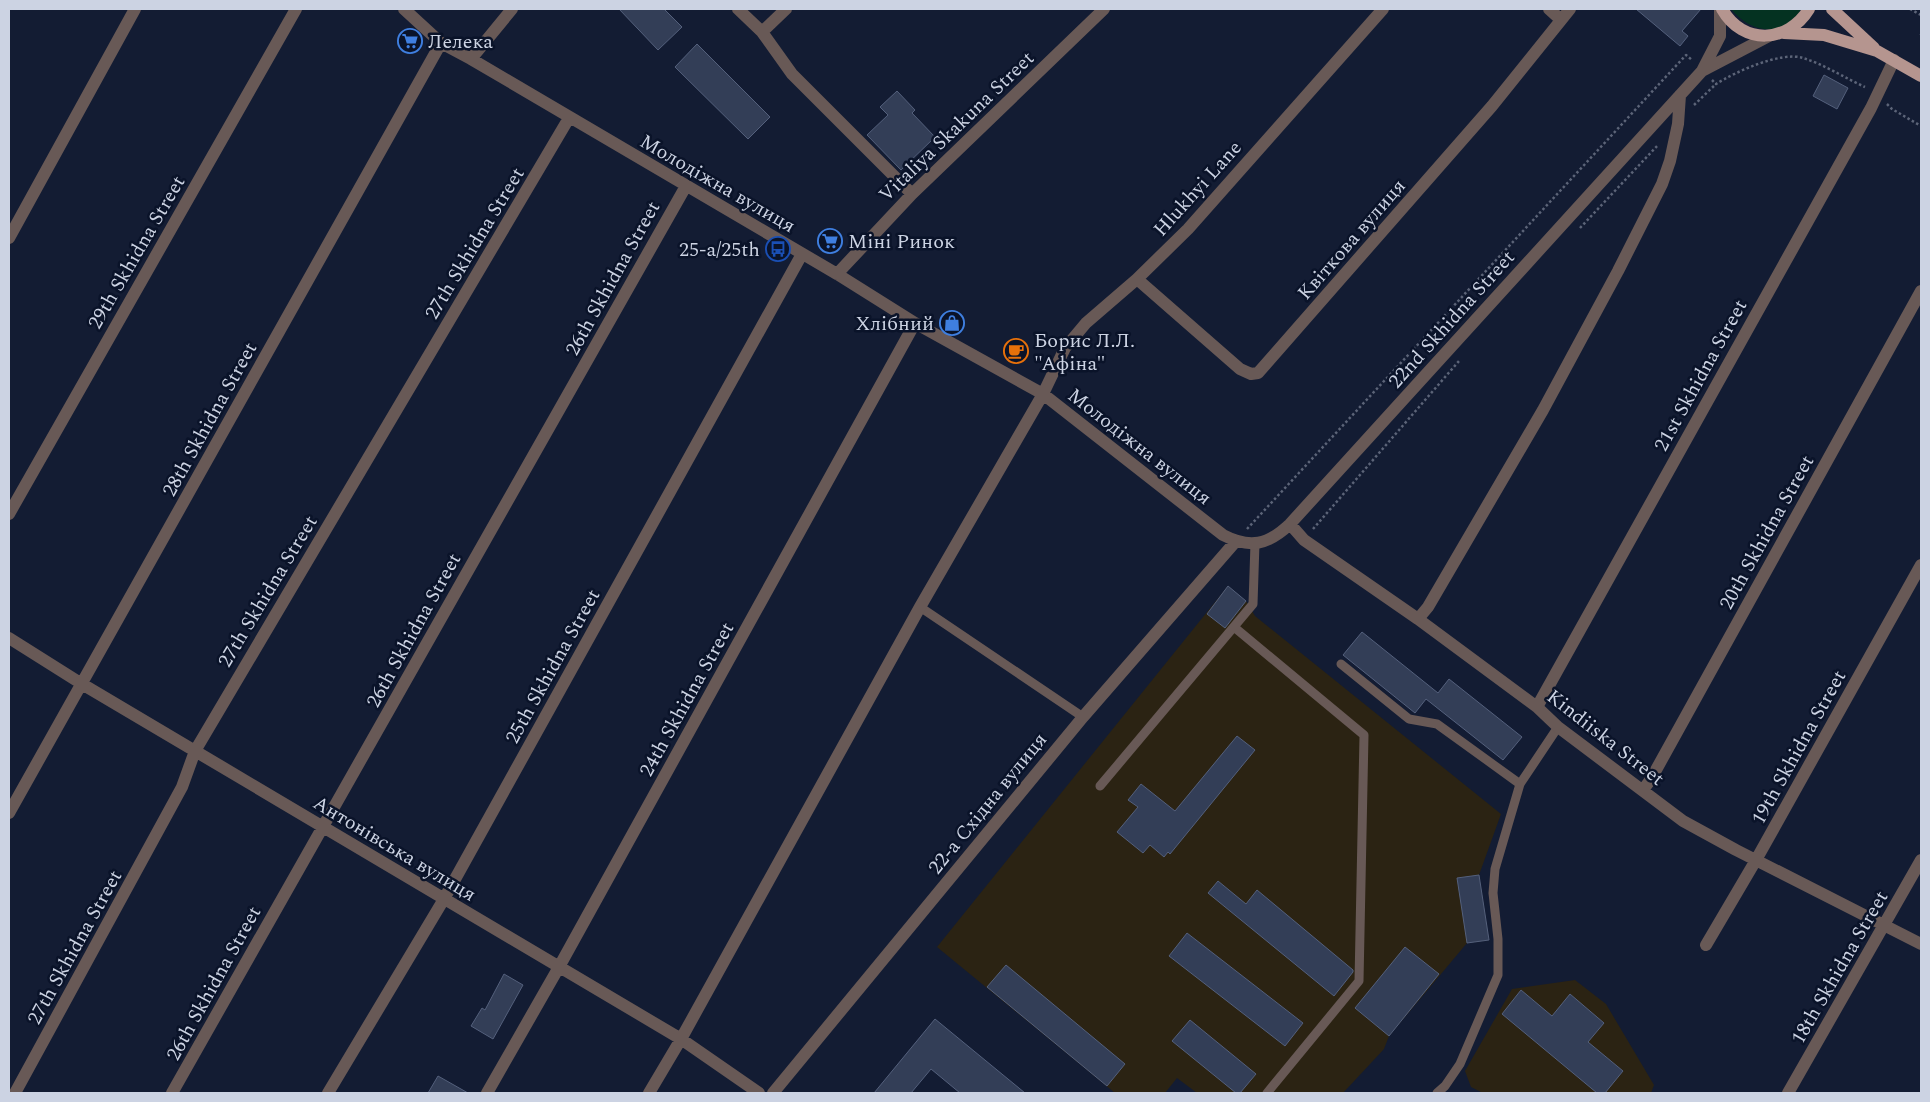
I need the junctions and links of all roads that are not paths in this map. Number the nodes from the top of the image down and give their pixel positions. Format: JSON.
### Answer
{"nodes":[{"id":1,"x":135,"y":9,"type":"edge"},
{"id":2,"x":296,"y":9,"type":"edge"},
{"id":3,"x":404,"y":9,"type":"edge"},
{"id":4,"x":512,"y":9,"type":"edge"},
{"id":5,"x":738,"y":9,"type":"edge"},
{"id":6,"x":786,"y":9,"type":"edge"},
{"id":7,"x":1104,"y":9,"type":"edge"},
{"id":8,"x":1383,"y":9,"type":"edge"},
{"id":9,"x":1549,"y":9,"type":"edge"},
{"id":10,"x":1570,"y":9,"type":"edge"},
{"id":11,"x":1721,"y":9,"type":"edge"},
{"id":12,"x":1809,"y":9,"type":"edge"},
{"id":13,"x":1832,"y":9,"type":"edge"},
{"id":14,"x":1560,"y":19,"type":"junction"},
{"id":15,"x":762,"y":32,"type":"junction"},
{"id":16,"x":1784,"y":33,"type":"junction"},
{"id":17,"x":1768,"y":36,"type":"junction"},
{"id":18,"x":441,"y":43,"type":"junction"},
{"id":19,"x":1877,"y":51,"type":"junction"},
{"id":20,"x":471,"y":59,"type":"junction"},
{"id":21,"x":1894,"y":60,"type":"junction"},
{"id":22,"x":1702,"y":70,"type":"junction"},
{"id":23,"x":1921,"y":76,"type":"edge"},
{"id":24,"x":1680,"y":95,"type":"junction"},
{"id":25,"x":569,"y":118,"type":"junction"},
{"id":26,"x":686,"y":186,"type":"junction"},
{"id":27,"x":912,"y":194,"type":"junction"},
{"id":28,"x":9,"y":238,"type":"edge"},
{"id":29,"x":802,"y":254,"type":"junction"},
{"id":30,"x":837,"y":274,"type":"junction"},
{"id":31,"x":1137,"y":278,"type":"junction"},
{"id":32,"x":1921,"y":291,"type":"edge"},
{"id":33,"x":916,"y":323,"type":"junction"},
{"id":34,"x":1044,"y":394,"type":"junction"},
{"id":35,"x":9,"y":514,"type":"edge"},
{"id":36,"x":1290,"y":524,"type":"junction"},
{"id":37,"x":1236,"y":541,"type":"junction"},
{"id":38,"x":1255,"y":543,"type":"junction"},
{"id":39,"x":1921,"y":565,"type":"edge"},
{"id":40,"x":920,"y":607,"type":"junction"},
{"id":41,"x":1418,"y":619,"type":"junction"},
{"id":42,"x":1234,"y":627,"type":"junction"},
{"id":43,"x":9,"y":638,"type":"edge"},
{"id":44,"x":1341,"y":664,"type":"dead end"},
{"id":45,"x":82,"y":684,"type":"junction"},
{"id":46,"x":1538,"y":707,"type":"junction"},
{"id":47,"x":1083,"y":717,"type":"junction"},
{"id":48,"x":1558,"y":727,"type":"junction"},
{"id":49,"x":195,"y":751,"type":"junction"},
{"id":50,"x":1520,"y":784,"type":"junction"},
{"id":51,"x":1100,"y":786,"type":"dead end"},
{"id":52,"x":1643,"y":790,"type":"junction"},
{"id":53,"x":9,"y":813,"type":"edge"},
{"id":54,"x":323,"y":827,"type":"junction"},
{"id":55,"x":1756,"y":860,"type":"junction"},
{"id":56,"x":1921,"y":860,"type":"edge"},
{"id":57,"x":444,"y":899,"type":"junction"},
{"id":58,"x":1885,"y":925,"type":"junction"},
{"id":59,"x":1921,"y":944,"type":"edge"},
{"id":60,"x":1706,"y":945,"type":"dead end"},
{"id":61,"x":559,"y":967,"type":"junction"},
{"id":62,"x":681,"y":1039,"type":"junction"},
{"id":63,"x":15,"y":1093,"type":"edge"},
{"id":64,"x":172,"y":1093,"type":"edge"},
{"id":65,"x":328,"y":1093,"type":"edge"},
{"id":66,"x":487,"y":1093,"type":"edge"},
{"id":67,"x":649,"y":1093,"type":"edge"},
{"id":68,"x":759,"y":1093,"type":"edge"},
{"id":69,"x":773,"y":1093,"type":"edge"},
{"id":70,"x":1267,"y":1093,"type":"edge"},
{"id":71,"x":1437,"y":1093,"type":"edge"},
{"id":72,"x":1788,"y":1093,"type":"edge"}],
"edges":[{"from":1,"to":28,"type":"street"},
{"from":2,"to":35,"type":"street","name":"29th Skhidna Street"},
{"from":3,"to":18,"type":"street","name":"Молодіжна вулиця"},
{"from":4,"to":20,"type":"street"},
{"from":5,"to":15,"type":"street"},
{"from":6,"to":15,"type":"street"},
{"from":7,"to":27,"type":"street","name":"Vitaliya Skakuna Street"},
{"from":8,"to":31,"type":"street","name":"Hlukhyi Lane"},
{"from":9,"to":14,"type":"street"},
{"from":10,"to":14,"type":"street","name":"Квіткова вулиця"},
{"from":11,"to":17,"type":"main road"},
{"from":11,"to":22,"type":"street"},
{"from":12,"to":16,"type":"main road"},
{"from":13,"to":19,"type":"main road"},
{"from":14,"to":31,"type":"street","name":"Квіткова вулиця"},
{"from":15,"to":27,"type":"street"},
{"from":16,"to":17,"type":"main road"},
{"from":16,"to":19,"type":"main road"},
{"from":17,"to":22,"type":"street"},
{"from":18,"to":20,"type":"street","name":"Молодіжна вулиця"},
{"from":18,"to":45,"type":"street","name":"28th Skhidna Street"},
{"from":19,"to":21,"type":"main road"},
{"from":20,"to":25,"type":"street","name":"Молодіжна вулиця"},
{"from":21,"to":23,"type":"main road"},
{"from":21,"to":46,"type":"street","name":"21st Skhidna Street"},
{"from":22,"to":24,"type":"street","name":"22nd Skhidna Street"},
{"from":24,"to":36,"type":"street","name":"22nd Skhidna Street"},
{"from":24,"to":41,"type":"street"},
{"from":25,"to":26,"type":"street","name":"Молодіжна вулиця"},
{"from":25,"to":49,"type":"street","name":"27th Skhidna Street"},
{"from":26,"to":29,"type":"street","name":"Молодіжна вулиця"},
{"from":26,"to":54,"type":"street","name":"26th Skhidna Street"},
{"from":27,"to":30,"type":"street","name":"Vitaliya Skakuna Street"},
{"from":29,"to":30,"type":"street","name":"Молодіжна вулиця"},
{"from":29,"to":57,"type":"street","name":"25th Skhidna Street"},
{"from":30,"to":33,"type":"street","name":"Молодіжна вулиця"},
{"from":31,"to":34,"type":"street","name":"Hlukhyi Lane"},
{"from":32,"to":52,"type":"street","name":"20th Skhidna Street"},
{"from":33,"to":34,"type":"street","name":"Молодіжна вулиця"},
{"from":33,"to":61,"type":"street","name":"24th Skhidna Street"},
{"from":34,"to":37,"type":"street","name":"Молодіжна вулиця"},
{"from":34,"to":40,"type":"street","name":"Hlukhyi Lane"},
{"from":36,"to":38,"type":"street","name":"22nd Skhidna Street"},
{"from":36,"to":41,"type":"street","name":"Kindiiska Street"},
{"from":37,"to":38,"type":"street","name":"22nd Skhidna Street"},
{"from":37,"to":47,"type":"street","name":"22-а Східна вулиця"},
{"from":38,"to":42,"type":"lane"},
{"from":39,"to":55,"type":"street","name":"19th Skhidna Street"},
{"from":40,"to":47,"type":"lane"},
{"from":40,"to":62,"type":"street","name":"Hlukhyi Lane"},
{"from":41,"to":46,"type":"street","name":"Kindiiska Street"},
{"from":42,"to":51,"type":"lane"},
{"from":42,"to":70,"type":"lane"},
{"from":43,"to":45,"type":"street","name":"Антонівська вулиця"},
{"from":44,"to":50,"type":"lane"},
{"from":45,"to":49,"type":"street","name":"Антонівська вулиця"},
{"from":45,"to":53,"type":"street","name":"28th Skhidna Street"},
{"from":46,"to":48,"type":"street","name":"Kindiiska Street"},
{"from":47,"to":69,"type":"street","name":"22-а Східна вулиця"},
{"from":48,"to":50,"type":"lane"},
{"from":48,"to":52,"type":"street","name":"Kindiiska Street"},
{"from":49,"to":54,"type":"street","name":"Антонівська вулиця"},
{"from":49,"to":63,"type":"street","name":"27th Skhidna Street"},
{"from":50,"to":71,"type":"lane"},
{"from":52,"to":55,"type":"street","name":"Kindiiska Street"},
{"from":54,"to":57,"type":"street","name":"Антонівська вулиця"},
{"from":54,"to":64,"type":"street","name":"26th Skhidna Street"},
{"from":55,"to":58,"type":"street","name":"Kindiiska Street"},
{"from":55,"to":60,"type":"street","name":"19th Skhidna Street"},
{"from":56,"to":58,"type":"street","name":"18th Skhidna Street"},
{"from":57,"to":61,"type":"street","name":"Антонівська вулиця"},
{"from":57,"to":65,"type":"street","name":"25th Skhidna Street"},
{"from":58,"to":59,"type":"street","name":"Kindiiska Street"},
{"from":58,"to":72,"type":"street","name":"18th Skhidna Street"},
{"from":61,"to":62,"type":"street","name":"Антонівська вулиця"},
{"from":61,"to":66,"type":"street","name":"24th Skhidna Street"},
{"from":62,"to":67,"type":"street","name":"Hlukhyi Lane"},
{"from":62,"to":68,"type":"street","name":"Антонівська вулиця"}]}
